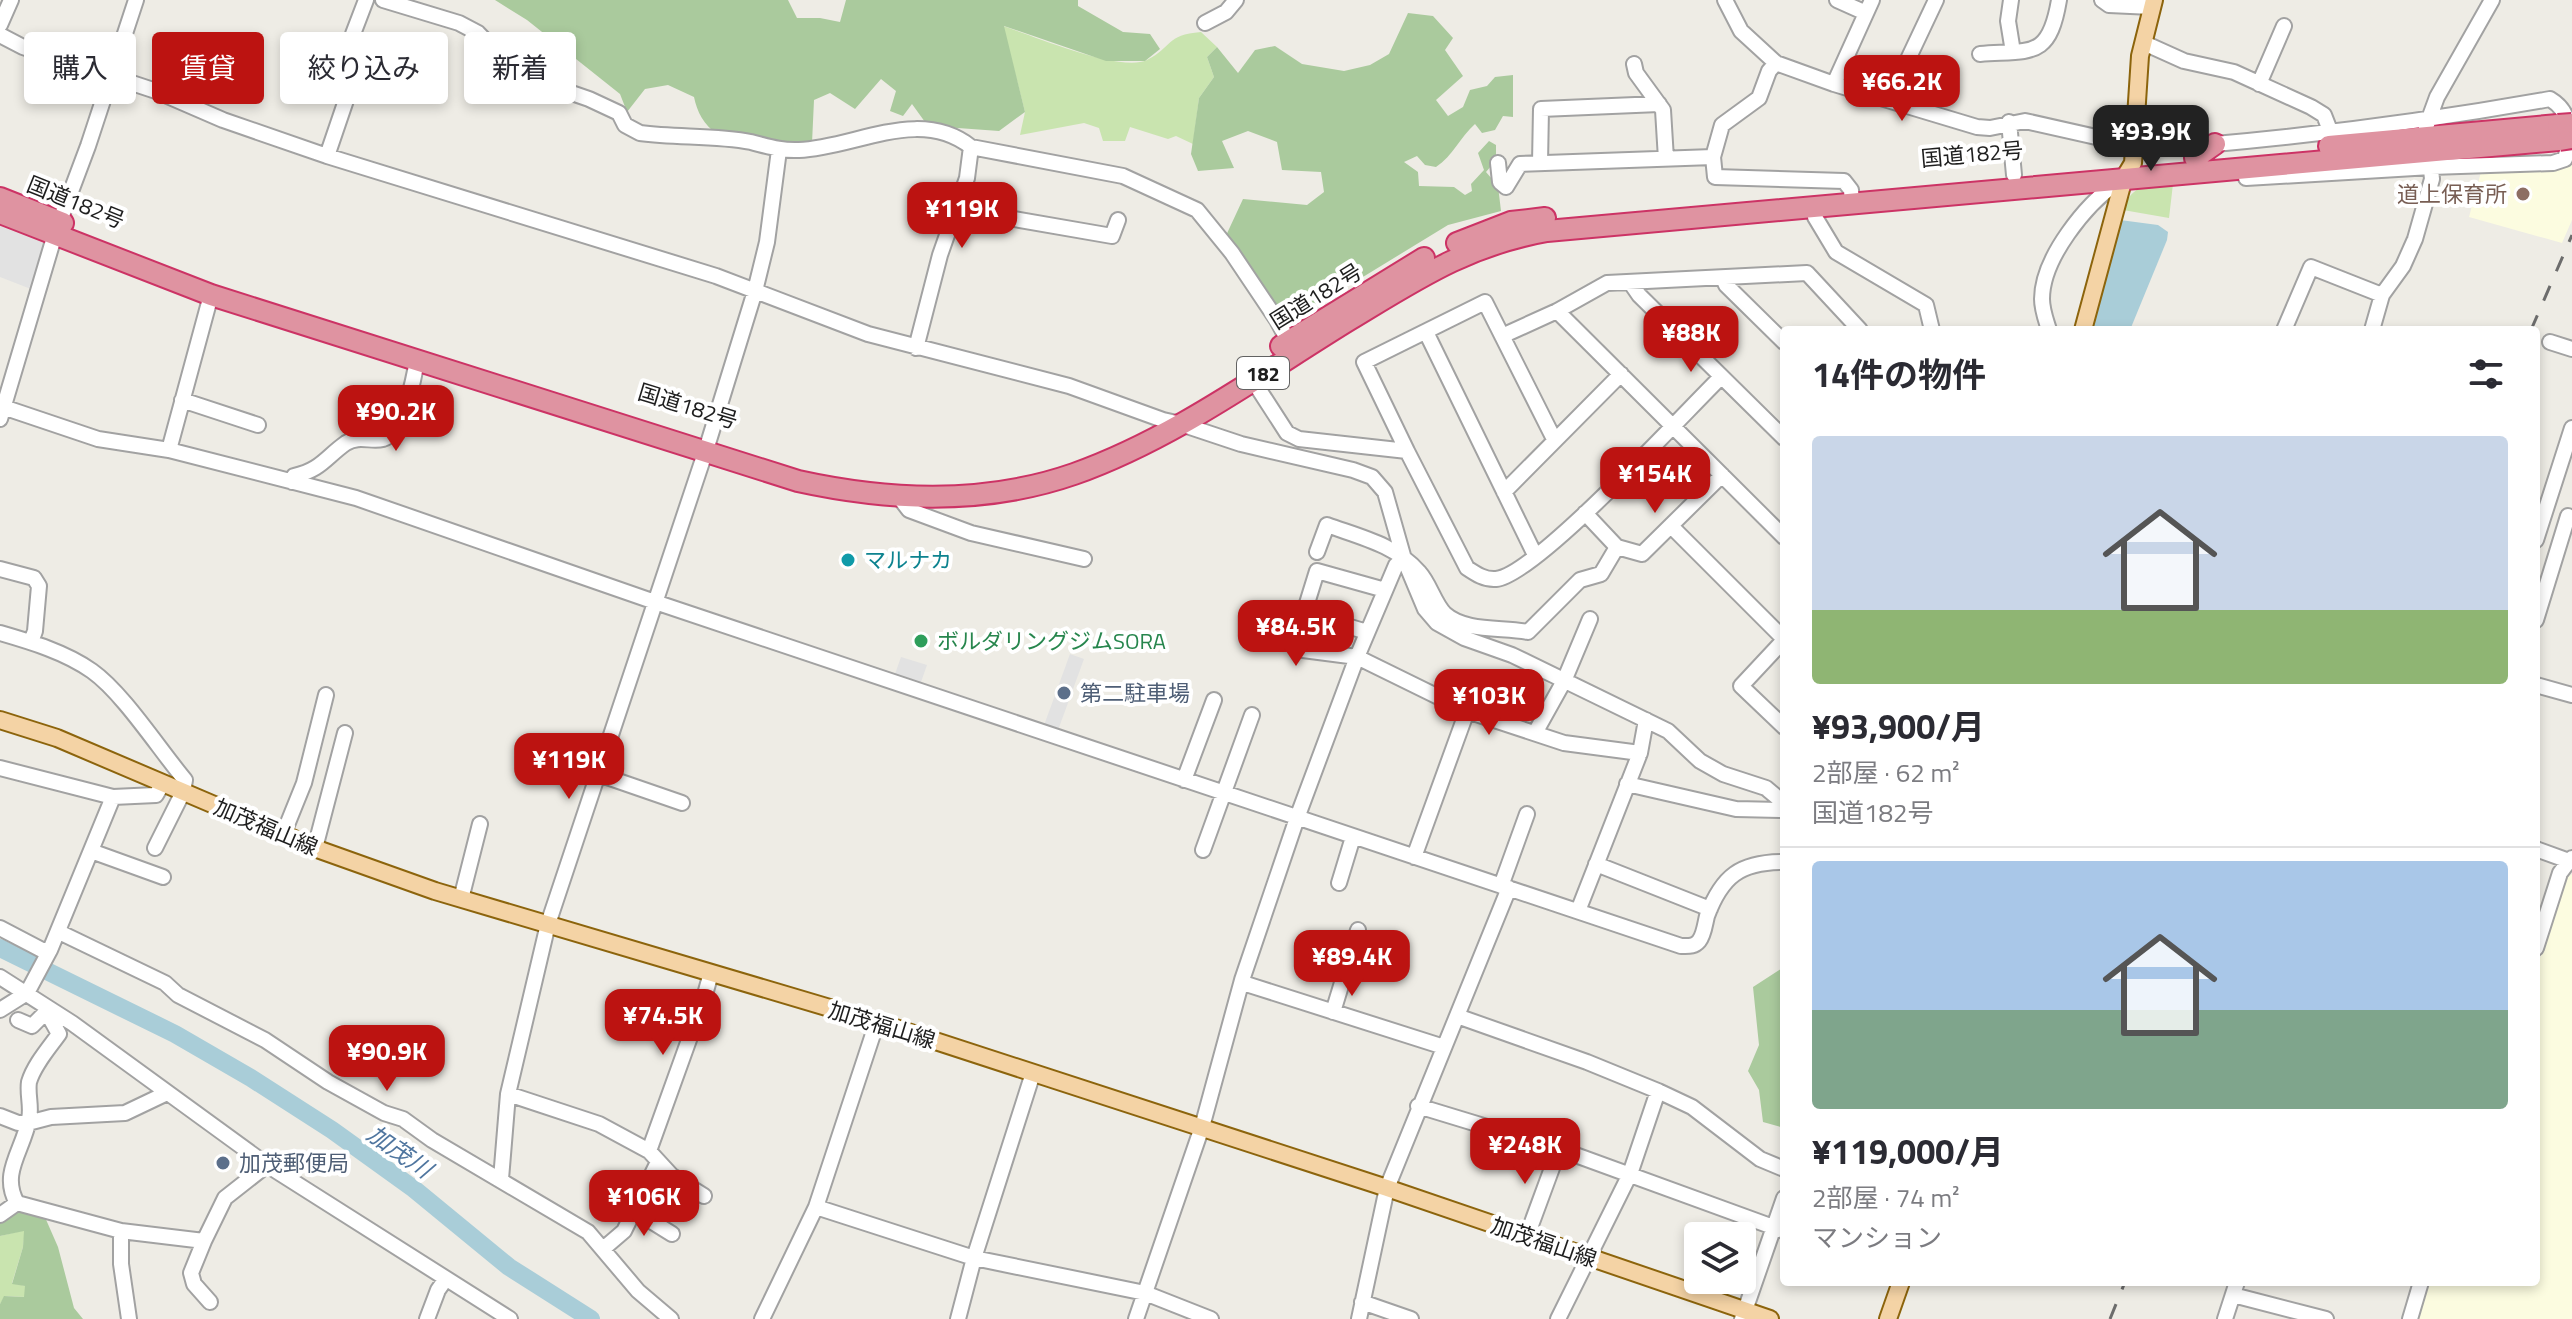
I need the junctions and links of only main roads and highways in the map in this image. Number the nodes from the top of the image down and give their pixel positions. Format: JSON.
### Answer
{"nodes":[{"id":1,"x":2153,"y":4,"type":"edge"},
{"id":2,"x":2565,"y":132,"type":"edge"},
{"id":3,"x":2215,"y":144,"type":"road end"},
{"id":4,"x":2131,"y":162,"type":"junction"},
{"id":5,"x":2199,"y":164,"type":"junction"},
{"id":6,"x":2246,"y":178,"type":"road end"},
{"id":7,"x":1851,"y":196,"type":"junction"},
{"id":8,"x":0,"y":198,"type":"edge"},
{"id":9,"x":0,"y":213,"type":"edge"},
{"id":10,"x":58,"y":228,"type":"junction"},
{"id":11,"x":2084,"y":326,"type":"edge"},
{"id":12,"x":1292,"y":347,"type":"junction"},
{"id":13,"x":1172,"y":422,"type":"junction"},
{"id":14,"x":708,"y":444,"type":"junction"},
{"id":15,"x":0,"y":720,"type":"edge"},
{"id":16,"x":1900,"y":1286,"type":"edge"},
{"id":17,"x":1744,"y":1315,"type":"edge"},
{"id":18,"x":1770,"y":1319,"type":"edge"},
{"id":19,"x":1888,"y":1319,"type":"edge"}],
"edges":[{"from":1,"to":4,"type":"main road"},
{"from":2,"to":5,"type":"highway","name":"国道182号","number":"182"},
{"from":3,"to":5,"type":"highway"},
{"from":4,"to":5,"type":"highway","name":"国道182号","number":"182"},
{"from":4,"to":7,"type":"highway","name":"国道182号","number":"182"},
{"from":4,"to":7,"type":"highway","name":"国道182号","number":"182"},
{"from":4,"to":11,"type":"main road"},
{"from":5,"to":6,"type":"highway"},
{"from":7,"to":12,"type":"highway","name":"国道182号","number":"182"},
{"from":7,"to":12,"type":"highway","name":"国道182号","number":"182"},
{"from":8,"to":10,"type":"highway","name":"国道182号","number":"182"},
{"from":9,"to":10,"type":"highway","name":"国道182号","number":"182"},
{"from":10,"to":14,"type":"highway","name":"国道182号","number":"182"},
{"from":10,"to":14,"type":"highway","name":"国道182号","number":"182"},
{"from":12,"to":13,"type":"highway","name":"国道182号","number":"182"},
{"from":13,"to":14,"type":"highway","name":"国道182号","number":"182"},
{"from":13,"to":14,"type":"highway","name":"国道182号","number":"182"},
{"from":15,"to":17,"type":"main road","name":"加茂福山線"},
{"from":16,"to":19,"type":"main road"},
{"from":17,"to":18,"type":"main road","name":"加茂福山線"}]}
